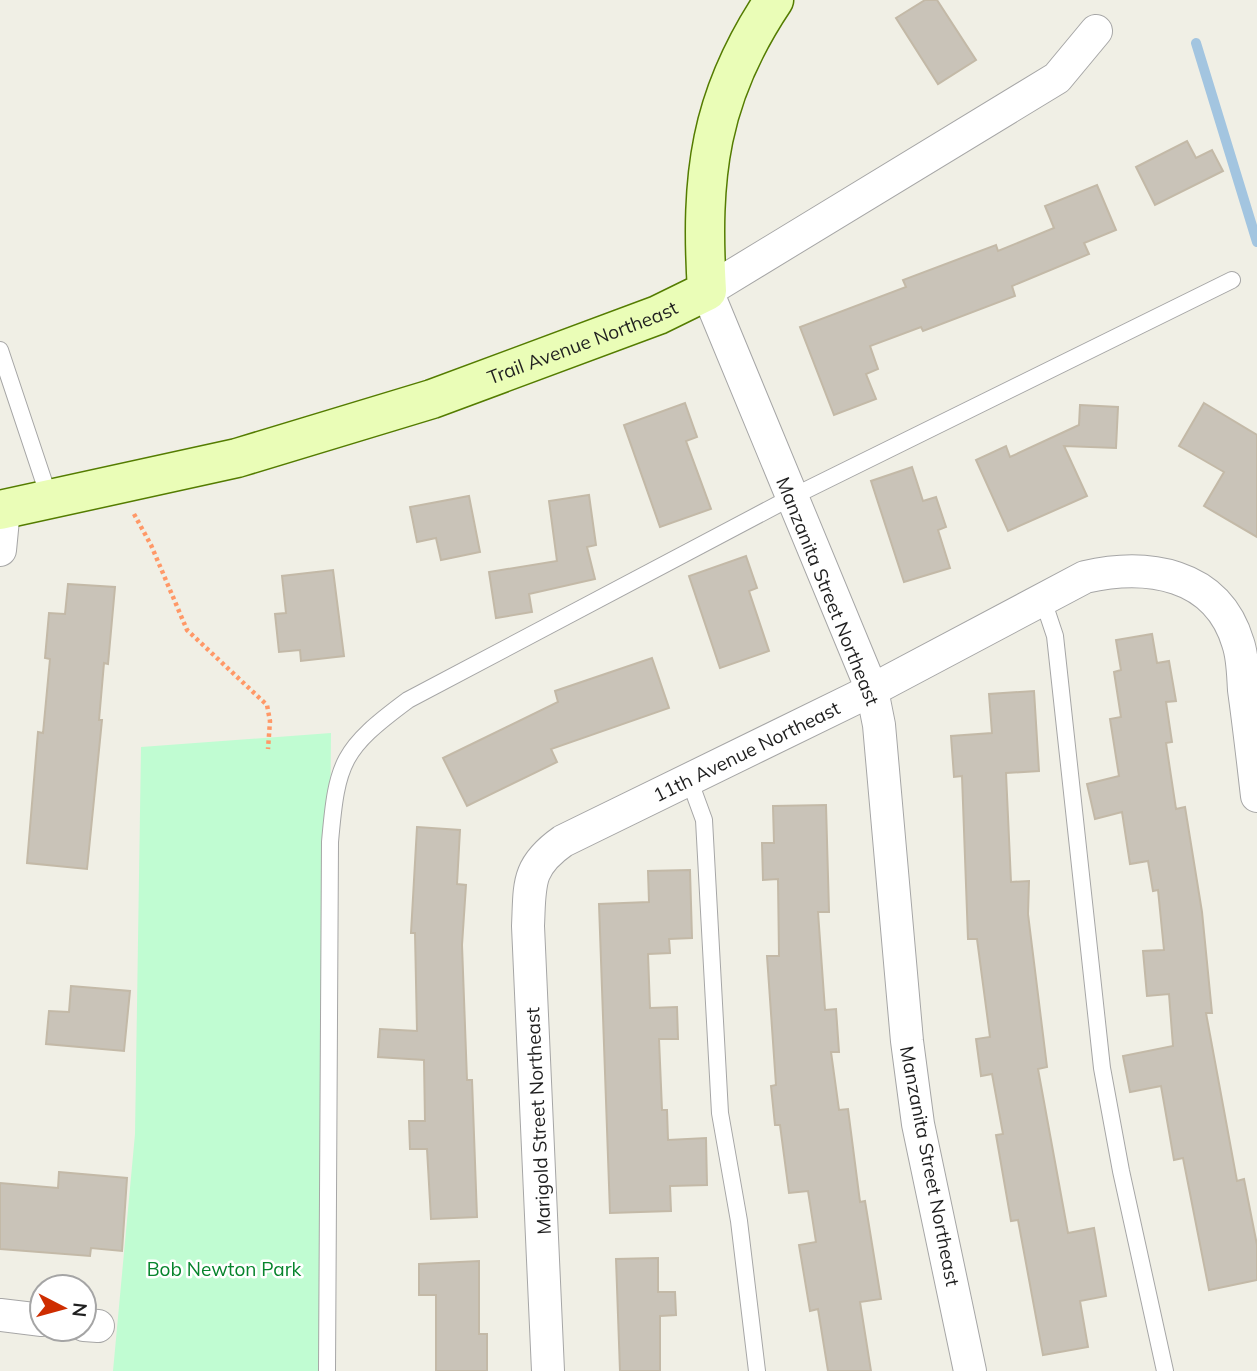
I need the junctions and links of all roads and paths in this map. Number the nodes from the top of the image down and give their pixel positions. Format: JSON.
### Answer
{"nodes":[{"id":1,"x":774,"y":0,"type":"edge"},
{"id":2,"x":1096,"y":31,"type":"dead end"},
{"id":3,"x":1232,"y":280,"type":"dead end"},
{"id":4,"x":707,"y":290,"type":"junction"},
{"id":5,"x":0,"y":350,"type":"edge"},
{"id":6,"x":118,"y":485,"type":"junction"},
{"id":7,"x":792,"y":497,"type":"junction"},
{"id":8,"x":50,"y":500,"type":"junction"},
{"id":9,"x":2,"y":510,"type":"edge"},
{"id":10,"x":0,"y":550,"type":"edge"},
{"id":11,"x":1043,"y":600,"type":"junction"},
{"id":12,"x":872,"y":690,"type":"junction"},
{"id":13,"x":268,"y":749,"type":"dead end"},
{"id":14,"x":690,"y":779,"type":"junction"},
{"id":15,"x":1257,"y":796,"type":"edge"},
{"id":16,"x":532,"y":871,"type":"joint"},
{"id":17,"x":0,"y":1315,"type":"edge"},
{"id":18,"x":28,"y":1318,"type":"edge"},
{"id":19,"x":327,"y":1371,"type":"edge"},
{"id":20,"x":548,"y":1371,"type":"edge"},
{"id":21,"x":757,"y":1371,"type":"edge"},
{"id":22,"x":970,"y":1371,"type":"edge"},
{"id":23,"x":1165,"y":1371,"type":"edge"}],
"edges":[{"from":1,"to":4,"type":"street","name":"Manzanita Street Northeast"},
{"from":2,"to":4,"type":"street","name":"Trail Avenue Northeast"},
{"from":3,"to":7,"type":"lane"},
{"from":4,"to":6,"type":"street","name":"Trail Avenue Northeast"},
{"from":4,"to":7,"type":"street","name":"Manzanita Street Northeast"},
{"from":5,"to":8,"type":"lane"},
{"from":6,"to":8,"type":"street","name":"Trail Avenue Northeast"},
{"from":6,"to":13,"type":"path"},
{"from":7,"to":12,"type":"street","name":"Manzanita Street Northeast"},
{"from":7,"to":19,"type":"lane"},
{"from":8,"to":9,"type":"street","name":"Trail Avenue Northeast"},
{"from":9,"to":10,"type":"street"},
{"from":11,"to":12,"type":"street","name":"11th Avenue Northeast"},
{"from":11,"to":15,"type":"street","name":"11th Avenue Northeast"},
{"from":11,"to":23,"type":"lane"},
{"from":12,"to":14,"type":"street","name":"11th Avenue Northeast"},
{"from":12,"to":22,"type":"street","name":"Manzanita Street Northeast"},
{"from":14,"to":16,"type":"street","name":"11th Avenue Northeast"},
{"from":14,"to":21,"type":"lane"},
{"from":16,"to":20,"type":"street","name":"Marigold Street Northeast"},
{"from":17,"to":18,"type":"street"}]}
